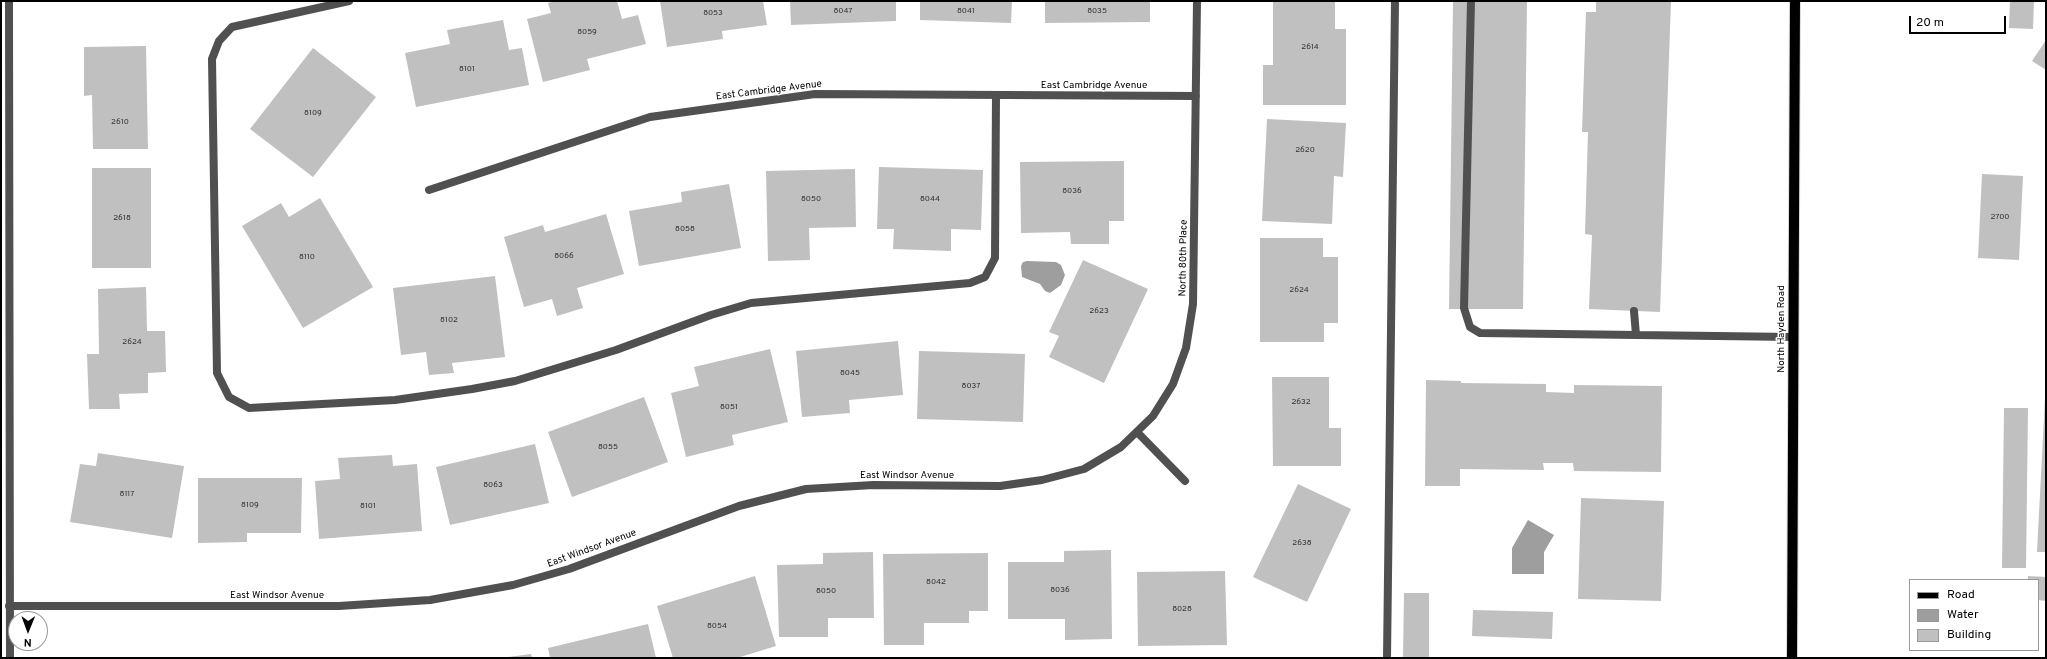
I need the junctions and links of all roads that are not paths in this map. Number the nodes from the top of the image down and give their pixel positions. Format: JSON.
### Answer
{"nodes":[{"id":1,"x":9,"y":1,"type":"edge"},
{"id":2,"x":349,"y":1,"type":"edge"},
{"id":3,"x":1197,"y":1,"type":"edge"},
{"id":4,"x":1395,"y":1,"type":"edge"},
{"id":5,"x":1471,"y":1,"type":"edge"},
{"id":6,"x":1795,"y":1,"type":"edge"},
{"id":7,"x":996,"y":96,"type":"junction"},
{"id":8,"x":1196,"y":96,"type":"junction"},
{"id":9,"x":430,"y":190,"type":"dead end"},
{"id":10,"x":1634,"y":311,"type":"dead end"},
{"id":11,"x":1636,"y":335,"type":"junction"},
{"id":12,"x":1794,"y":337,"type":"junction"},
{"id":13,"x":1138,"y":433,"type":"junction"},
{"id":14,"x":1185,"y":481,"type":"dead end"},
{"id":15,"x":9,"y":606,"type":"junction"},
{"id":16,"x":10,"y":658,"type":"edge"},
{"id":17,"x":1387,"y":658,"type":"edge"},
{"id":18,"x":1792,"y":658,"type":"edge"}],
"edges":[{"from":1,"to":15,"type":"street"},
{"from":2,"to":7,"type":"street"},
{"from":3,"to":8,"type":"street","name":"North 80th Place"},
{"from":4,"to":17,"type":"street"},
{"from":5,"to":11,"type":"street"},
{"from":6,"to":12,"type":"main road","name":"North Hayden Road"},
{"from":7,"to":8,"type":"street","name":"East Cambridge Avenue"},
{"from":7,"to":9,"type":"street","name":"East Cambridge Avenue"},
{"from":8,"to":13,"type":"street","name":"North 80th Place"},
{"from":10,"to":11,"type":"street"},
{"from":11,"to":12,"type":"street"},
{"from":12,"to":18,"type":"main road","name":"North Hayden Road"},
{"from":13,"to":14,"type":"street"},
{"from":13,"to":15,"type":"street","name":"East Windsor Avenue"},
{"from":15,"to":16,"type":"street"}]}
